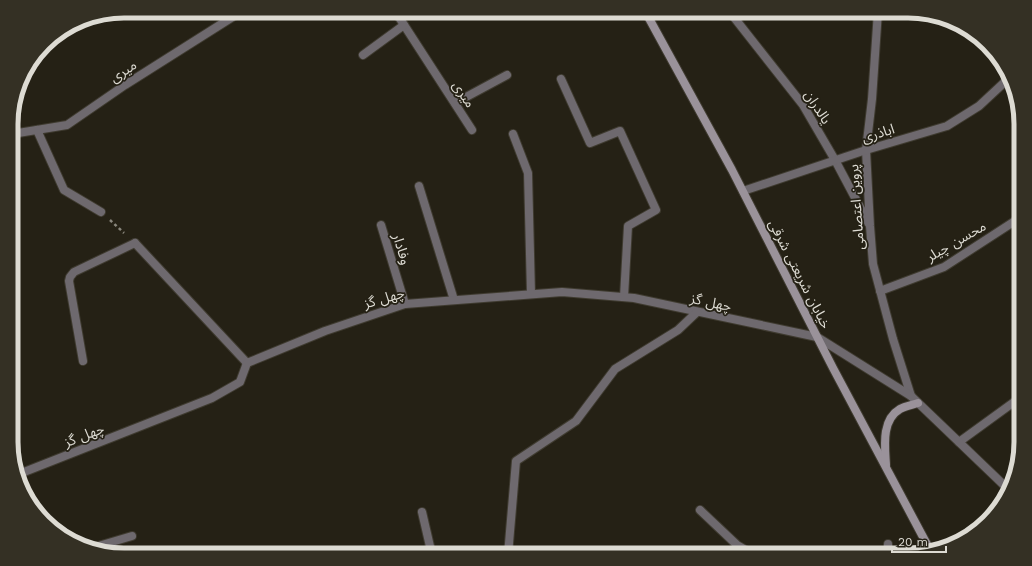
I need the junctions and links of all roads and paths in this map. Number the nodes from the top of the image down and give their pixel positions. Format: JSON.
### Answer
{"nodes":[{"id":1,"x":231,"y":18,"type":"edge"},
{"id":2,"x":400,"y":18,"type":"edge"},
{"id":3,"x":649,"y":18,"type":"edge"},
{"id":4,"x":735,"y":18,"type":"edge"},
{"id":5,"x":878,"y":18,"type":"edge"},
{"id":6,"x":404,"y":25,"type":"junction"},
{"id":7,"x":363,"y":55,"type":"dead end"},
{"id":8,"x":507,"y":75,"type":"dead end"},
{"id":9,"x":561,"y":79,"type":"dead end"},
{"id":10,"x":1005,"y":82,"type":"edge"},
{"id":11,"x":455,"y":104,"type":"junction"},
{"id":12,"x":37,"y":130,"type":"junction"},
{"id":13,"x":472,"y":130,"type":"dead end"},
{"id":14,"x":18,"y":133,"type":"edge"},
{"id":15,"x":513,"y":134,"type":"dead end"},
{"id":16,"x":866,"y":150,"type":"junction"},
{"id":17,"x":835,"y":160,"type":"junction"},
{"id":18,"x":419,"y":186,"type":"dead end"},
{"id":19,"x":743,"y":191,"type":"junction"},
{"id":20,"x":101,"y":212,"type":"joint"},
{"id":21,"x":1014,"y":222,"type":"edge"},
{"id":22,"x":381,"y":225,"type":"dead end"},
{"id":23,"x":870,"y":226,"type":"junction"},
{"id":24,"x":135,"y":243,"type":"junction"},
{"id":25,"x":880,"y":291,"type":"junction"},
{"id":26,"x":531,"y":294,"type":"junction"},
{"id":27,"x":624,"y":297,"type":"junction"},
{"id":28,"x":454,"y":300,"type":"junction"},
{"id":29,"x":404,"y":304,"type":"junction"},
{"id":30,"x":698,"y":312,"type":"junction"},
{"id":31,"x":817,"y":337,"type":"junction"},
{"id":32,"x":83,"y":361,"type":"dead end"},
{"id":33,"x":247,"y":363,"type":"junction"},
{"id":34,"x":910,"y":396,"type":"junction"},
{"id":35,"x":1014,"y":402,"type":"edge"},
{"id":36,"x":918,"y":403,"type":"junction"},
{"id":37,"x":959,"y":442,"type":"junction"},
{"id":38,"x":887,"y":470,"type":"junction"},
{"id":39,"x":23,"y":472,"type":"edge"},
{"id":40,"x":1005,"y":486,"type":"edge"},
{"id":41,"x":700,"y":510,"type":"dead end"},
{"id":42,"x":422,"y":512,"type":"dead end"},
{"id":43,"x":132,"y":536,"type":"dead end"},
{"id":44,"x":888,"y":544,"type":"dead end"},
{"id":45,"x":102,"y":545,"type":"edge"},
{"id":46,"x":928,"y":546,"type":"edge"},
{"id":47,"x":430,"y":548,"type":"edge"},
{"id":48,"x":509,"y":548,"type":"edge"},
{"id":49,"x":742,"y":548,"type":"edge"},
{"id":50,"x":888,"y":548,"type":"edge"}],
"edges":[{"from":1,"to":12,"type":"street","name":"میری"},
{"from":2,"to":6,"type":"street","name":"میری"},
{"from":3,"to":19,"type":"street","name":"خیابان شریعتی شرقی"},
{"from":4,"to":17,"type":"street","name":"یالدران"},
{"from":5,"to":16,"type":"street","name":"پروین اعتصامی"},
{"from":6,"to":7,"type":"street"},
{"from":6,"to":11,"type":"street","name":"میری"},
{"from":8,"to":11,"type":"street"},
{"from":9,"to":27,"type":"street"},
{"from":10,"to":16,"type":"street","name":"اباذری"},
{"from":11,"to":13,"type":"street","name":"میری"},
{"from":12,"to":14,"type":"street","name":"میری"},
{"from":12,"to":20,"type":"street"},
{"from":15,"to":26,"type":"street"},
{"from":16,"to":17,"type":"street","name":"اباذری"},
{"from":16,"to":23,"type":"street","name":"پروین اعتصامی"},
{"from":17,"to":19,"type":"street","name":"اباذری"},
{"from":17,"to":23,"type":"street","name":"یالدران"},
{"from":18,"to":28,"type":"street"},
{"from":19,"to":31,"type":"street","name":"خیابان شریعتی شرقی"},
{"from":20,"to":24,"type":"path"},
{"from":21,"to":25,"type":"street","name":"محسن چیلر"},
{"from":22,"to":29,"type":"street","name":"وفادار"},
{"from":23,"to":25,"type":"street","name":"پروین اعتصامی"},
{"from":24,"to":32,"type":"street"},
{"from":24,"to":33,"type":"street"},
{"from":25,"to":34,"type":"street","name":"پروین اعتصامی"},
{"from":26,"to":27,"type":"street","name":"چهل گز"},
{"from":26,"to":28,"type":"street","name":"چهل گز"},
{"from":27,"to":30,"type":"street","name":"چهل گز"},
{"from":28,"to":29,"type":"street","name":"چهل گز"},
{"from":29,"to":33,"type":"street","name":"چهل گز"},
{"from":30,"to":31,"type":"street","name":"چهل گز"},
{"from":30,"to":48,"type":"street"},
{"from":31,"to":34,"type":"street"},
{"from":31,"to":38,"type":"street","name":"خیابان شریعتی شرقی"},
{"from":33,"to":39,"type":"street","name":"چهل گز"},
{"from":34,"to":36,"type":"street"},
{"from":35,"to":37,"type":"street"},
{"from":36,"to":37,"type":"street"},
{"from":36,"to":38,"type":"street"},
{"from":37,"to":40,"type":"street"},
{"from":38,"to":46,"type":"street","name":"خیابان شریعتی شرقی"},
{"from":41,"to":49,"type":"street"},
{"from":42,"to":47,"type":"street"},
{"from":43,"to":45,"type":"street"},
{"from":44,"to":50,"type":"street"}]}
